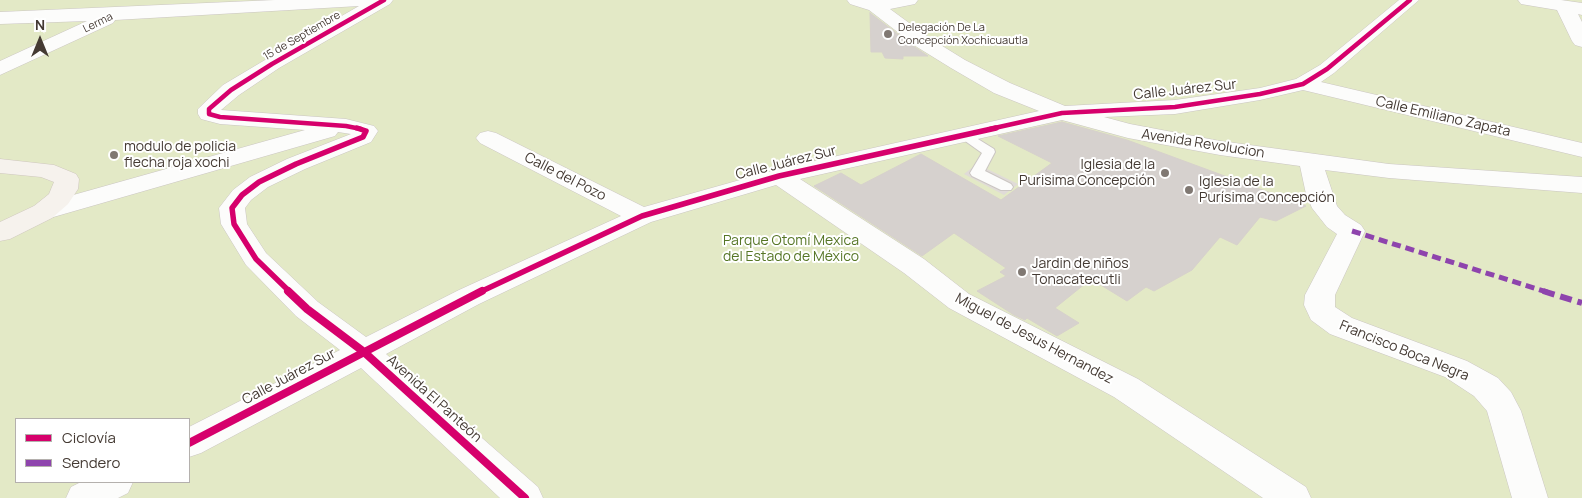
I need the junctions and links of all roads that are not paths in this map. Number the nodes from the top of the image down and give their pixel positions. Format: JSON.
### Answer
{"nodes":[{"id":1,"x":140,"y":0,"type":"edge"},
{"id":2,"x":383,"y":0,"type":"edge"},
{"id":3,"x":856,"y":0,"type":"edge"},
{"id":4,"x":903,"y":0,"type":"edge"},
{"id":5,"x":1410,"y":0,"type":"edge"},
{"id":6,"x":1528,"y":0,"type":"edge"},
{"id":7,"x":875,"y":6,"type":"junction"},
{"id":8,"x":1574,"y":8,"type":"edge"},
{"id":9,"x":116,"y":14,"type":"junction"},
{"id":10,"x":0,"y":18,"type":"edge"},
{"id":11,"x":1582,"y":41,"type":"edge"},
{"id":12,"x":0,"y":69,"type":"edge"},
{"id":13,"x":1303,"y":84,"type":"junction"},
{"id":14,"x":1062,"y":113,"type":"junction"},
{"id":15,"x":354,"y":132,"type":"junction"},
{"id":16,"x":965,"y":135,"type":"junction"},
{"id":17,"x":488,"y":138,"type":"dead end"},
{"id":18,"x":1582,"y":150,"type":"edge"},
{"id":19,"x":1310,"y":159,"type":"junction"},
{"id":20,"x":0,"y":166,"type":"edge"},
{"id":21,"x":780,"y":176,"type":"junction"},
{"id":22,"x":1582,"y":185,"type":"edge"},
{"id":23,"x":1006,"y":187,"type":"dead end"},
{"id":24,"x":43,"y":212,"type":"junction"},
{"id":25,"x":642,"y":216,"type":"junction"},
{"id":26,"x":0,"y":233,"type":"edge"},
{"id":27,"x":364,"y":352,"type":"junction"},
{"id":28,"x":190,"y":442,"type":"edge"},
{"id":29,"x":113,"y":483,"type":"edge"},
{"id":30,"x":84,"y":498,"type":"edge"},
{"id":31,"x":526,"y":498,"type":"edge"},
{"id":32,"x":1293,"y":498,"type":"edge"},
{"id":33,"x":1530,"y":498,"type":"edge"}],
"edges":[{"from":1,"to":9,"type":"street","name":"Lerma"},
{"from":2,"to":9,"type":"street"},
{"from":2,"to":15,"type":"street","name":"15 de Septiembre"},
{"from":3,"to":7,"type":"street","name":"Avenida Revolucion"},
{"from":4,"to":7,"type":"street"},
{"from":5,"to":13,"type":"street","name":"Calle Juárez Sur"},
{"from":6,"to":8,"type":"street"},
{"from":7,"to":14,"type":"street","name":"Avenida Revolucion"},
{"from":8,"to":11,"type":"street"},
{"from":9,"to":10,"type":"street"},
{"from":9,"to":12,"type":"street","name":"Lerma"},
{"from":13,"to":14,"type":"street","name":"Calle Juárez Sur"},
{"from":13,"to":18,"type":"street","name":"Calle Emiliano Zapata"},
{"from":14,"to":16,"type":"street","name":"Calle Juárez Sur"},
{"from":14,"to":19,"type":"street","name":"Avenida Revolucion"},
{"from":15,"to":24,"type":"street"},
{"from":15,"to":27,"type":"street","name":"Avenida El Panteón"},
{"from":16,"to":21,"type":"street","name":"Calle Juárez Sur"},
{"from":16,"to":23,"type":"lane"},
{"from":17,"to":25,"type":"street","name":"Calle del Pozo"},
{"from":19,"to":22,"type":"street","name":"Avenida Revolucion"},
{"from":19,"to":33,"type":"street","name":"Francisco Boca Negra"},
{"from":20,"to":24,"type":"main road"},
{"from":21,"to":25,"type":"street","name":"Calle Juárez Sur"},
{"from":21,"to":32,"type":"street","name":"Miguel de Jesus Hernandez"},
{"from":24,"to":26,"type":"main road"},
{"from":25,"to":27,"type":"street","name":"Calle Juárez Sur"},
{"from":27,"to":28,"type":"street","name":"Calle Juárez Sur"},
{"from":27,"to":31,"type":"street","name":"Avenida El Panteón"},
{"from":29,"to":30,"type":"street"}]}
